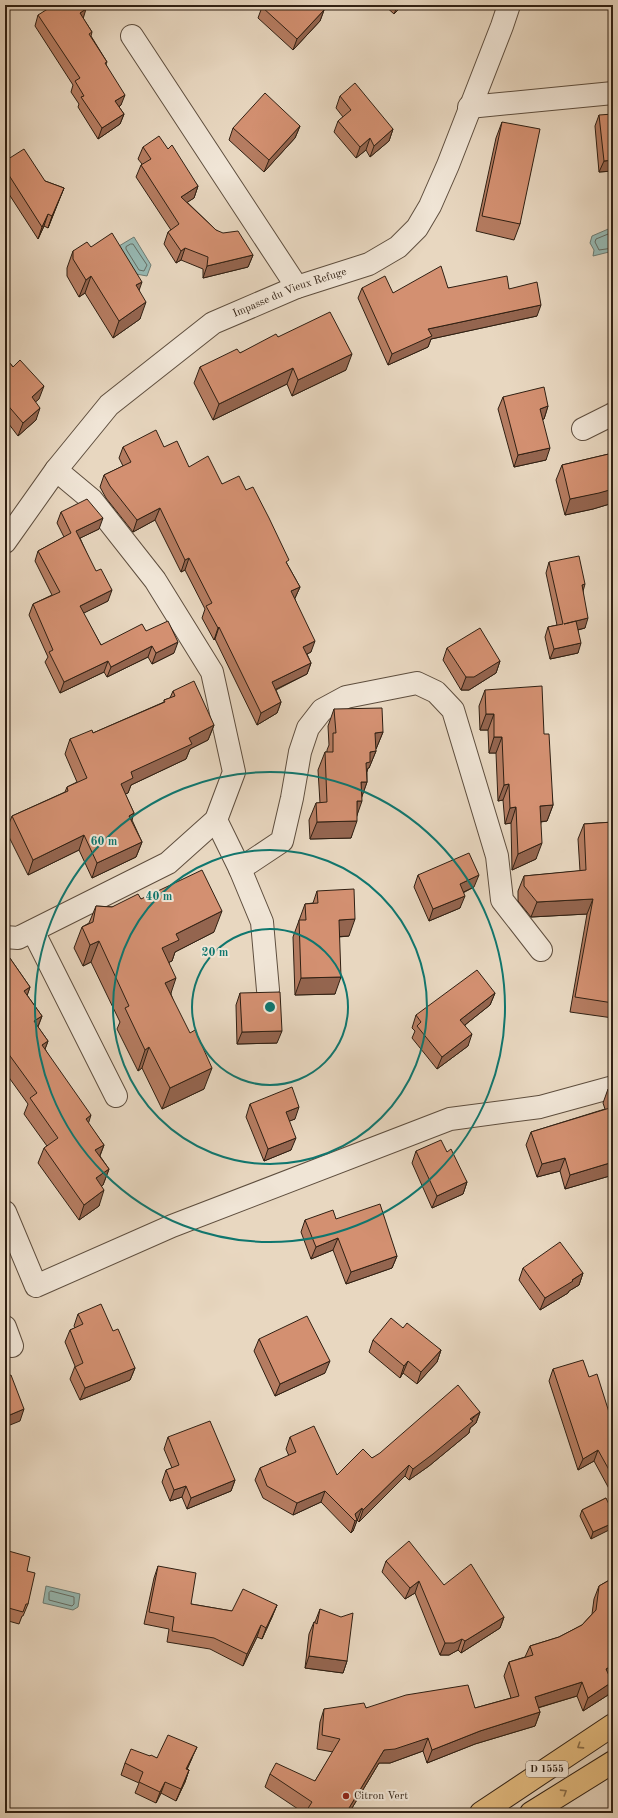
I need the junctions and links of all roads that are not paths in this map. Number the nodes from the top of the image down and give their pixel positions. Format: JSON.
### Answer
{"nodes":[{"id":1,"x":509,"y":5,"type":"edge"},
{"id":2,"x":132,"y":36,"type":"dead end"},
{"id":3,"x":613,"y":94,"type":"edge"},
{"id":4,"x":469,"y":107,"type":"junction"},
{"id":5,"x":297,"y":287,"type":"junction"},
{"id":6,"x":613,"y":414,"type":"edge"},
{"id":7,"x":583,"y":429,"type":"dead end"},
{"id":8,"x":56,"y":470,"type":"junction"},
{"id":9,"x":5,"y":542,"type":"edge"},
{"id":10,"x":216,"y":820,"type":"junction"},
{"id":11,"x":240,"y":869,"type":"junction"},
{"id":12,"x":33,"y":931,"type":"junction"},
{"id":13,"x":5,"y":937,"type":"edge"},
{"id":14,"x":541,"y":950,"type":"dead end"},
{"id":15,"x":268,"y":990,"type":"dead end"},
{"id":16,"x":613,"y":1087,"type":"edge"},
{"id":17,"x":116,"y":1096,"type":"dead end"},
{"id":18,"x":5,"y":1212,"type":"edge"},
{"id":19,"x":613,"y":1725,"type":"edge"},
{"id":20,"x":613,"y":1762,"type":"edge"},
{"id":21,"x":481,"y":1813,"type":"edge"},
{"id":22,"x":531,"y":1813,"type":"edge"}],
"edges":[{"from":1,"to":4,"type":"street","name":"Impasse du Vieux Refuge"},
{"from":2,"to":5,"type":"street"},
{"from":3,"to":4,"type":"street"},
{"from":4,"to":5,"type":"street","name":"Impasse du Vieux Refuge"},
{"from":5,"to":8,"type":"street","name":"Impasse du Vieux Refuge"},
{"from":6,"to":7,"type":"street"},
{"from":8,"to":9,"type":"street","name":"Impasse du Vieux Refuge"},
{"from":8,"to":10,"type":"street"},
{"from":10,"to":11,"type":"street"},
{"from":10,"to":12,"type":"street"},
{"from":11,"to":14,"type":"street"},
{"from":11,"to":15,"type":"street"},
{"from":12,"to":13,"type":"street"},
{"from":12,"to":17,"type":"street"},
{"from":16,"to":18,"type":"street"},
{"from":19,"to":21,"type":"main road","number":"D 1555","one_way":true},
{"from":22,"to":20,"type":"main road","number":"D 1555","one_way":true}]}
